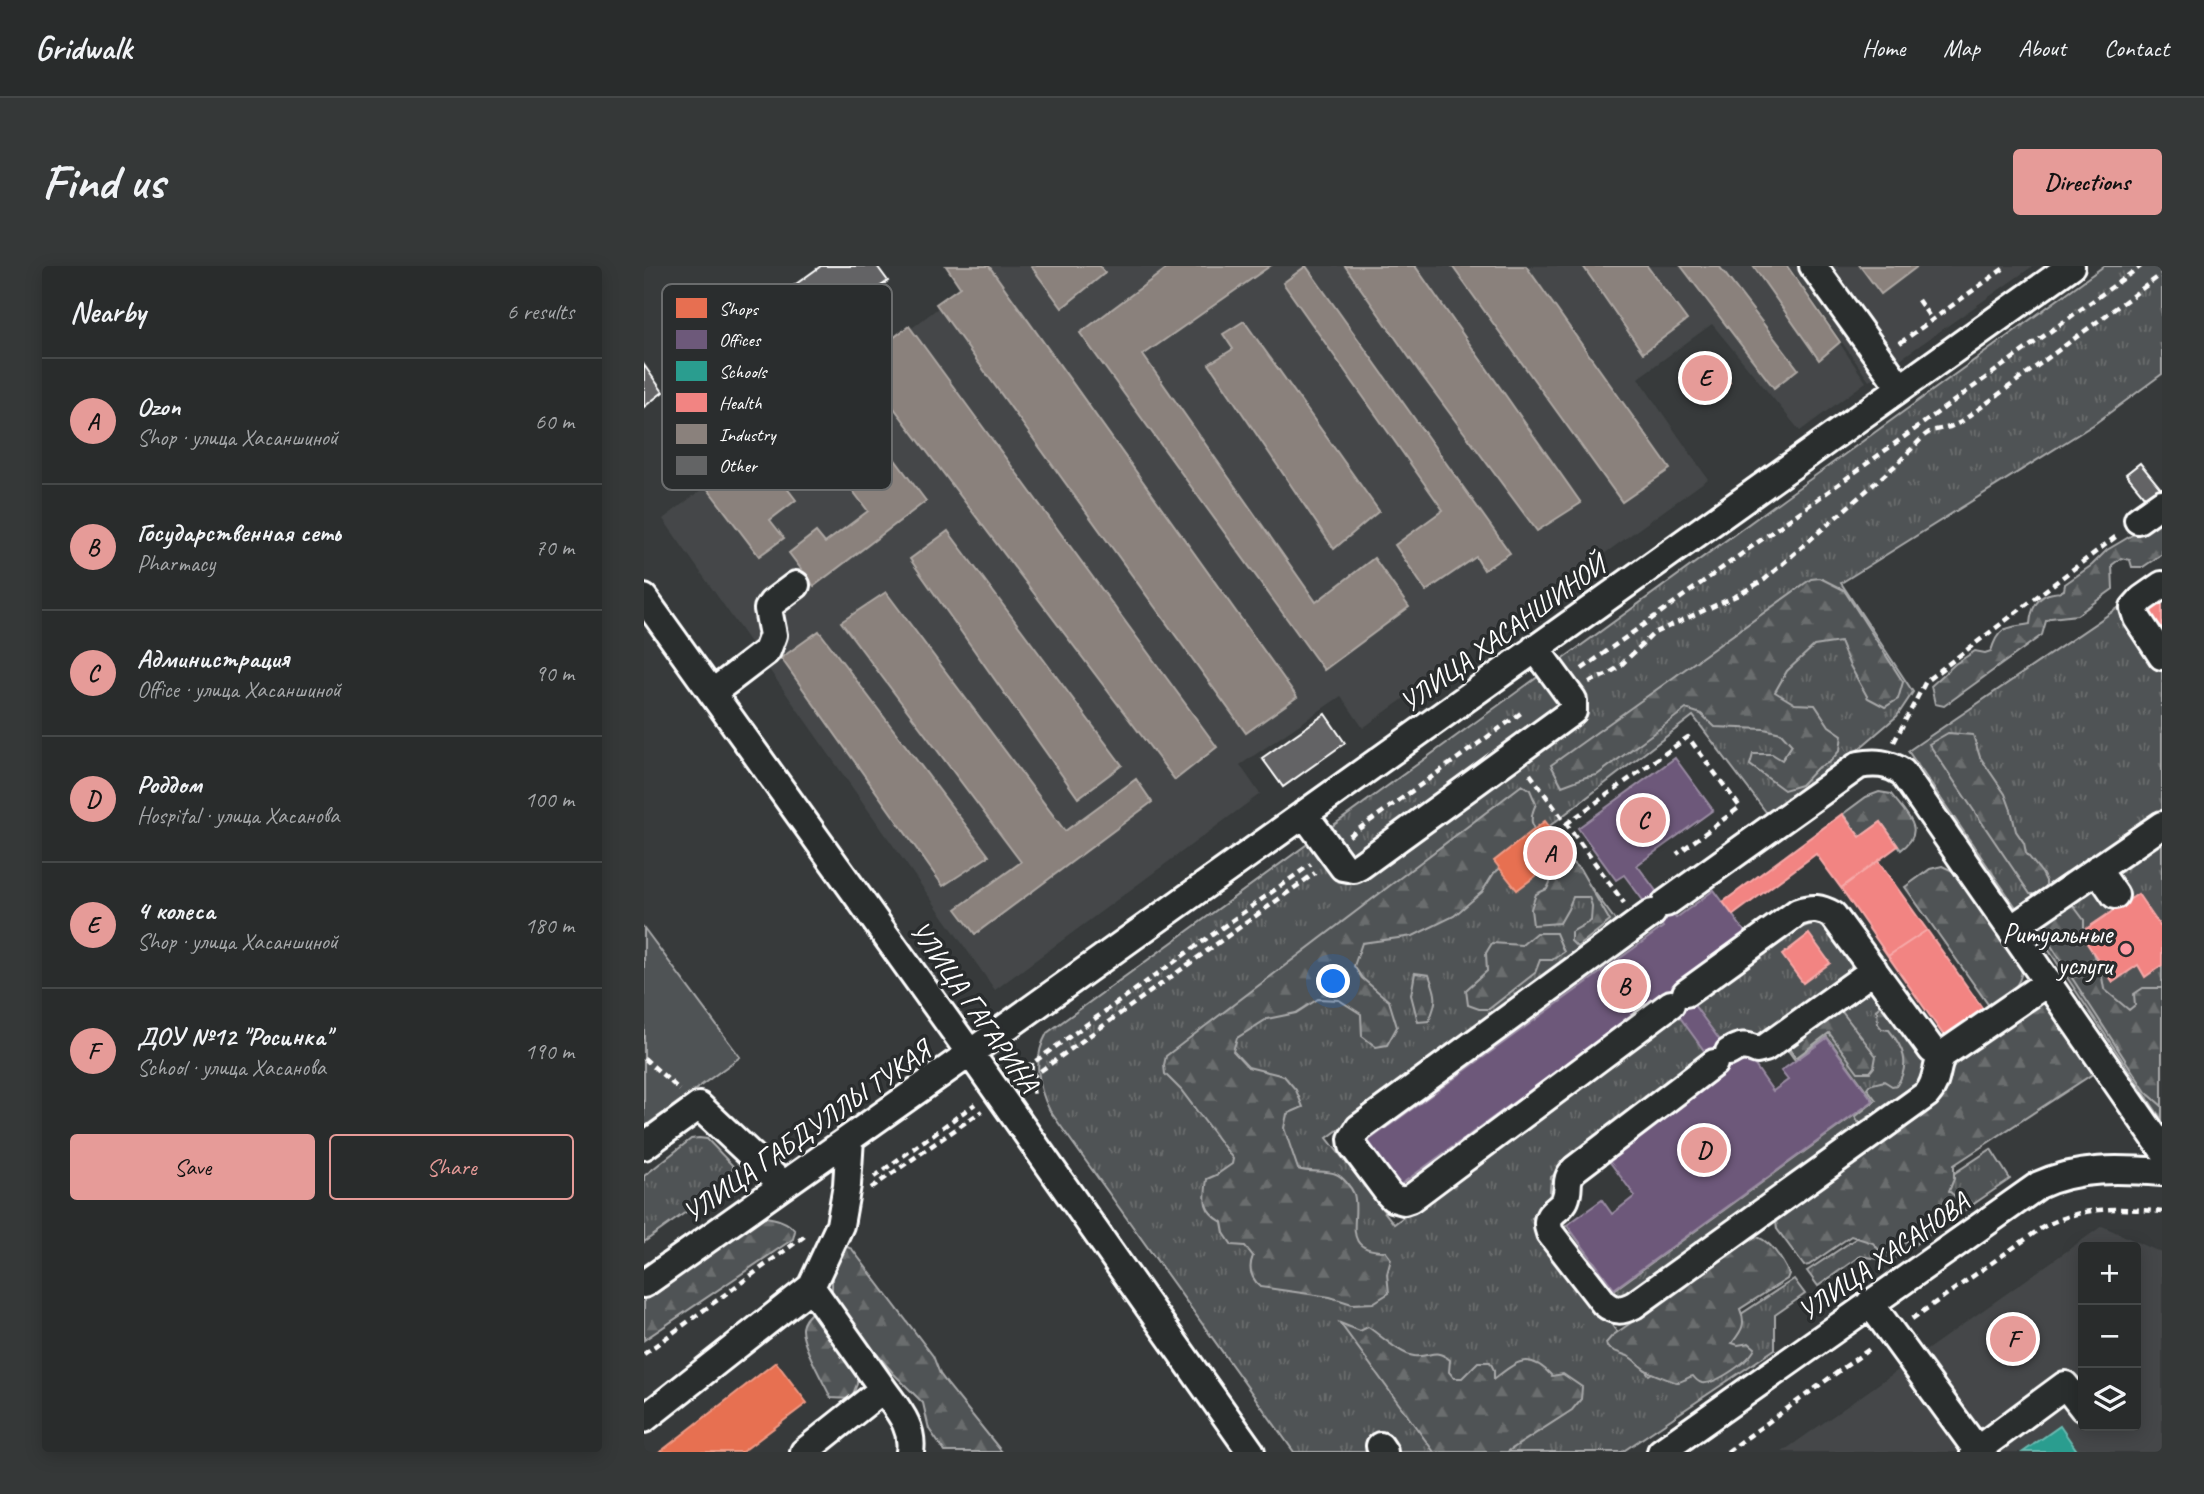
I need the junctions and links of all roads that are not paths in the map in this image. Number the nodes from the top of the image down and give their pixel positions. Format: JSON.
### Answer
{"nodes":[{"id":1,"x":1813,"y":266,"type":"edge"},
{"id":2,"x":2071,"y":266,"type":"edge"},
{"id":3,"x":1900,"y":387,"type":"junction"},
{"id":4,"x":2162,"y":503,"type":"edge"},
{"id":5,"x":2138,"y":520,"type":"road end"},
{"id":6,"x":796,"y":584,"type":"dead end"},
{"id":7,"x":2162,"y":585,"type":"edge"},
{"id":8,"x":644,"y":598,"type":"edge"},
{"id":9,"x":1535,"y":648,"type":"junction"},
{"id":10,"x":2162,"y":656,"type":"edge"},
{"id":11,"x":712,"y":693,"type":"junction"},
{"id":12,"x":1304,"y":814,"type":"junction"},
{"id":13,"x":2162,"y":825,"type":"edge"},
{"id":14,"x":2097,"y":869,"type":"junction"},
{"id":15,"x":2115,"y":895,"type":"dead end"},
{"id":16,"x":2011,"y":929,"type":"junction"},
{"id":17,"x":1874,"y":970,"type":"junction"},
{"id":18,"x":2048,"y":982,"type":"junction"},
{"id":19,"x":970,"y":1053,"type":"junction"},
{"id":20,"x":1942,"y":1055,"type":"junction"},
{"id":21,"x":850,"y":1138,"type":"junction"},
{"id":22,"x":644,"y":1146,"type":"edge"},
{"id":23,"x":2162,"y":1147,"type":"edge"},
{"id":24,"x":2162,"y":1172,"type":"edge"},
{"id":25,"x":783,"y":1185,"type":"junction"},
{"id":26,"x":644,"y":1284,"type":"edge"},
{"id":27,"x":811,"y":1287,"type":"junction"},
{"id":28,"x":1870,"y":1303,"type":"junction"},
{"id":29,"x":883,"y":1389,"type":"junction"},
{"id":30,"x":2078,"y":1402,"type":"edge"},
{"id":31,"x":644,"y":1419,"type":"edge"},
{"id":32,"x":1975,"y":1451,"type":"edge"},
{"id":33,"x":804,"y":1452,"type":"edge"},
{"id":34,"x":910,"y":1452,"type":"edge"},
{"id":35,"x":1251,"y":1452,"type":"edge"},
{"id":36,"x":1661,"y":1452,"type":"edge"}],
"edges":[{"from":1,"to":3,"type":"street"},
{"from":2,"to":3,"type":"street","name":"УЛИЦА ХАСАНШИНОЙ"},
{"from":3,"to":9,"type":"street","name":"УЛИЦА ХАСАНШИНОЙ"},
{"from":4,"to":5,"type":"street"},
{"from":6,"to":11,"type":"street"},
{"from":7,"to":10,"type":"street"},
{"from":8,"to":11,"type":"street","name":"УЛИЦА ГАГАРИНА"},
{"from":9,"to":12,"type":"street","name":"УЛИЦА ХАСАНШИНОЙ"},
{"from":9,"to":12,"type":"street"},
{"from":11,"to":19,"type":"street","name":"УЛИЦА ГАГАРИНА"},
{"from":12,"to":19,"type":"street","name":"УЛИЦА ХАСАНШИНОЙ"},
{"from":13,"to":14,"type":"street"},
{"from":14,"to":15,"type":"street"},
{"from":14,"to":16,"type":"street"},
{"from":16,"to":17,"type":"street"},
{"from":16,"to":18,"type":"street"},
{"from":17,"to":20,"type":"street"},
{"from":17,"to":20,"type":"street"},
{"from":18,"to":20,"type":"street"},
{"from":18,"to":23,"type":"street"},
{"from":19,"to":21,"type":"street","name":"УЛИЦА ГАБДУЛЛЫ ТУКАЯ"},
{"from":19,"to":35,"type":"street","name":"УЛИЦА ГАГАРИНА"},
{"from":21,"to":25,"type":"street","name":"УЛИЦА ГАБДУЛЛЫ ТУКАЯ"},
{"from":21,"to":27,"type":"street"},
{"from":22,"to":25,"type":"street"},
{"from":24,"to":28,"type":"street","name":"УЛИЦА ХАСАНОВА"},
{"from":25,"to":26,"type":"street","name":"УЛИЦА ГАБДУЛЛЫ ТУКАЯ"},
{"from":27,"to":29,"type":"street"},
{"from":27,"to":31,"type":"street"},
{"from":28,"to":32,"type":"street"},
{"from":28,"to":36,"type":"street","name":"УЛИЦА ХАСАНОВА"},
{"from":29,"to":33,"type":"street"},
{"from":29,"to":34,"type":"street"},
{"from":30,"to":32,"type":"street"}]}
